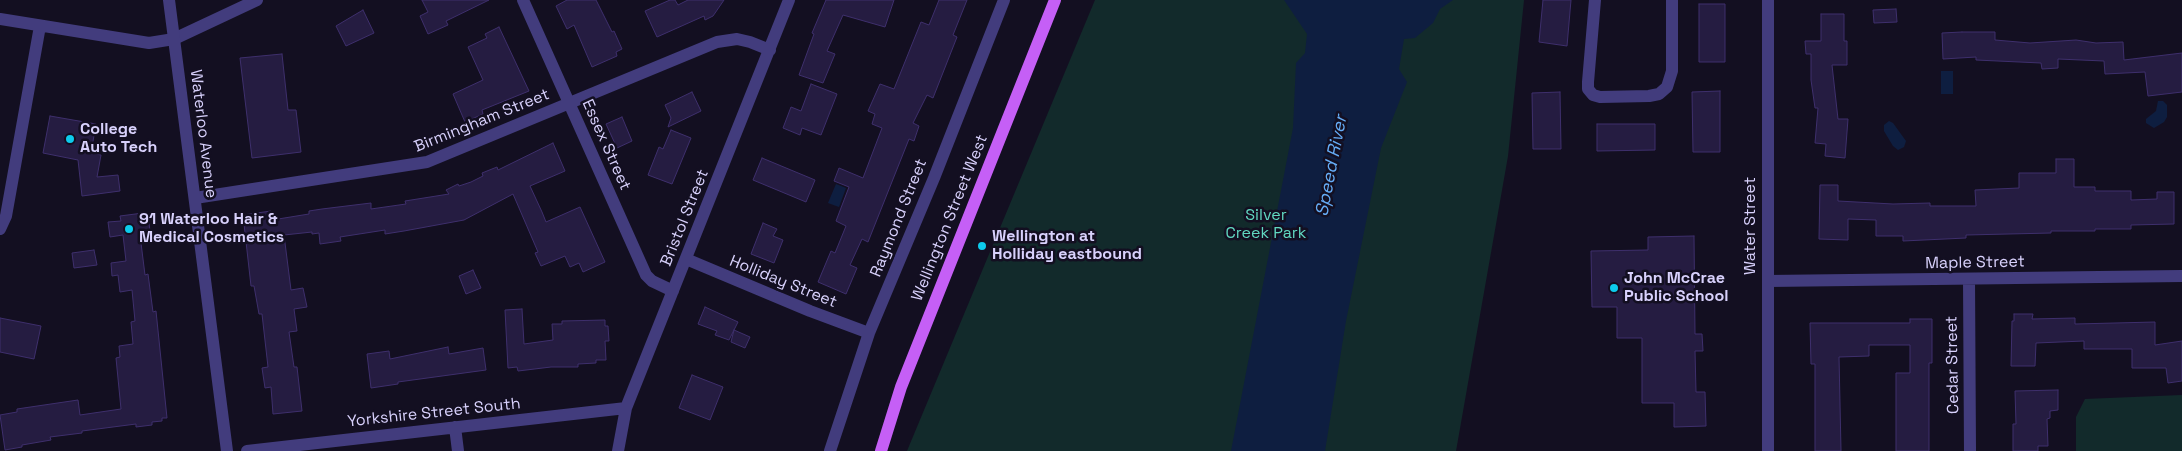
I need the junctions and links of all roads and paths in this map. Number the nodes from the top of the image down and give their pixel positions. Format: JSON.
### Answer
{"nodes":[{"id":1,"x":169,"y":0,"type":"edge"},
{"id":2,"x":257,"y":0,"type":"edge"},
{"id":3,"x":522,"y":0,"type":"edge"},
{"id":4,"x":789,"y":0,"type":"edge"},
{"id":5,"x":1004,"y":0,"type":"edge"},
{"id":6,"x":1055,"y":0,"type":"edge"},
{"id":7,"x":1595,"y":0,"type":"edge"},
{"id":8,"x":1672,"y":0,"type":"edge"},
{"id":9,"x":1768,"y":0,"type":"edge"},
{"id":10,"x":0,"y":19,"type":"edge"},
{"id":11,"x":40,"y":26,"type":"junction"},
{"id":12,"x":174,"y":39,"type":"junction"},
{"id":13,"x":770,"y":50,"type":"junction"},
{"id":14,"x":569,"y":104,"type":"junction"},
{"id":15,"x":195,"y":198,"type":"junction"},
{"id":16,"x":0,"y":229,"type":"edge"},
{"id":17,"x":686,"y":260,"type":"junction"},
{"id":18,"x":2182,"y":276,"type":"edge"},
{"id":19,"x":1969,"y":279,"type":"junction"},
{"id":20,"x":1768,"y":281,"type":"junction"},
{"id":21,"x":674,"y":291,"type":"junction"},
{"id":22,"x":869,"y":333,"type":"junction"},
{"id":23,"x":626,"y":408,"type":"junction"},
{"id":24,"x":455,"y":427,"type":"junction"},
{"id":25,"x":227,"y":451,"type":"edge"},
{"id":26,"x":247,"y":451,"type":"edge"},
{"id":27,"x":458,"y":451,"type":"edge"},
{"id":28,"x":618,"y":451,"type":"edge"},
{"id":29,"x":830,"y":451,"type":"edge"},
{"id":30,"x":881,"y":451,"type":"edge"},
{"id":31,"x":1768,"y":451,"type":"edge"},
{"id":32,"x":1970,"y":451,"type":"edge"}],
"edges":[{"from":1,"to":12,"type":"street","name":"Waterloo Avenue"},
{"from":2,"to":12,"type":"street"},
{"from":3,"to":14,"type":"street","name":"Essex Street"},
{"from":4,"to":13,"type":"street","name":"Bristol Street"},
{"from":5,"to":22,"type":"street","name":"Raymond Street"},
{"from":6,"to":30,"type":"main road","name":"Wellington Street West"},
{"from":7,"to":8,"type":"street"},
{"from":9,"to":20,"type":"street","name":"Water Street"},
{"from":10,"to":11,"type":"street"},
{"from":11,"to":12,"type":"street"},
{"from":11,"to":16,"type":"street"},
{"from":12,"to":15,"type":"street","name":"Waterloo Avenue"},
{"from":13,"to":14,"type":"street","name":"Birmingham Street"},
{"from":13,"to":17,"type":"street","name":"Bristol Street"},
{"from":14,"to":15,"type":"street","name":"Birmingham Street"},
{"from":14,"to":21,"type":"street","name":"Essex Street"},
{"from":15,"to":25,"type":"street","name":"Waterloo Avenue"},
{"from":17,"to":21,"type":"street","name":"Bristol Street"},
{"from":17,"to":22,"type":"street","name":"Holliday Street"},
{"from":18,"to":19,"type":"street","name":"Maple Street"},
{"from":19,"to":20,"type":"street","name":"Maple Street"},
{"from":19,"to":32,"type":"street","name":"Cedar Street"},
{"from":20,"to":31,"type":"street","name":"Water Street"},
{"from":21,"to":23,"type":"street","name":"Bristol Street"},
{"from":22,"to":29,"type":"street","name":"Raymond Street"},
{"from":23,"to":24,"type":"street","name":"Yorkshire Street South"},
{"from":23,"to":28,"type":"street","name":"Bristol Street"},
{"from":24,"to":26,"type":"street","name":"Yorkshire Street South"},
{"from":24,"to":27,"type":"street"}]}
